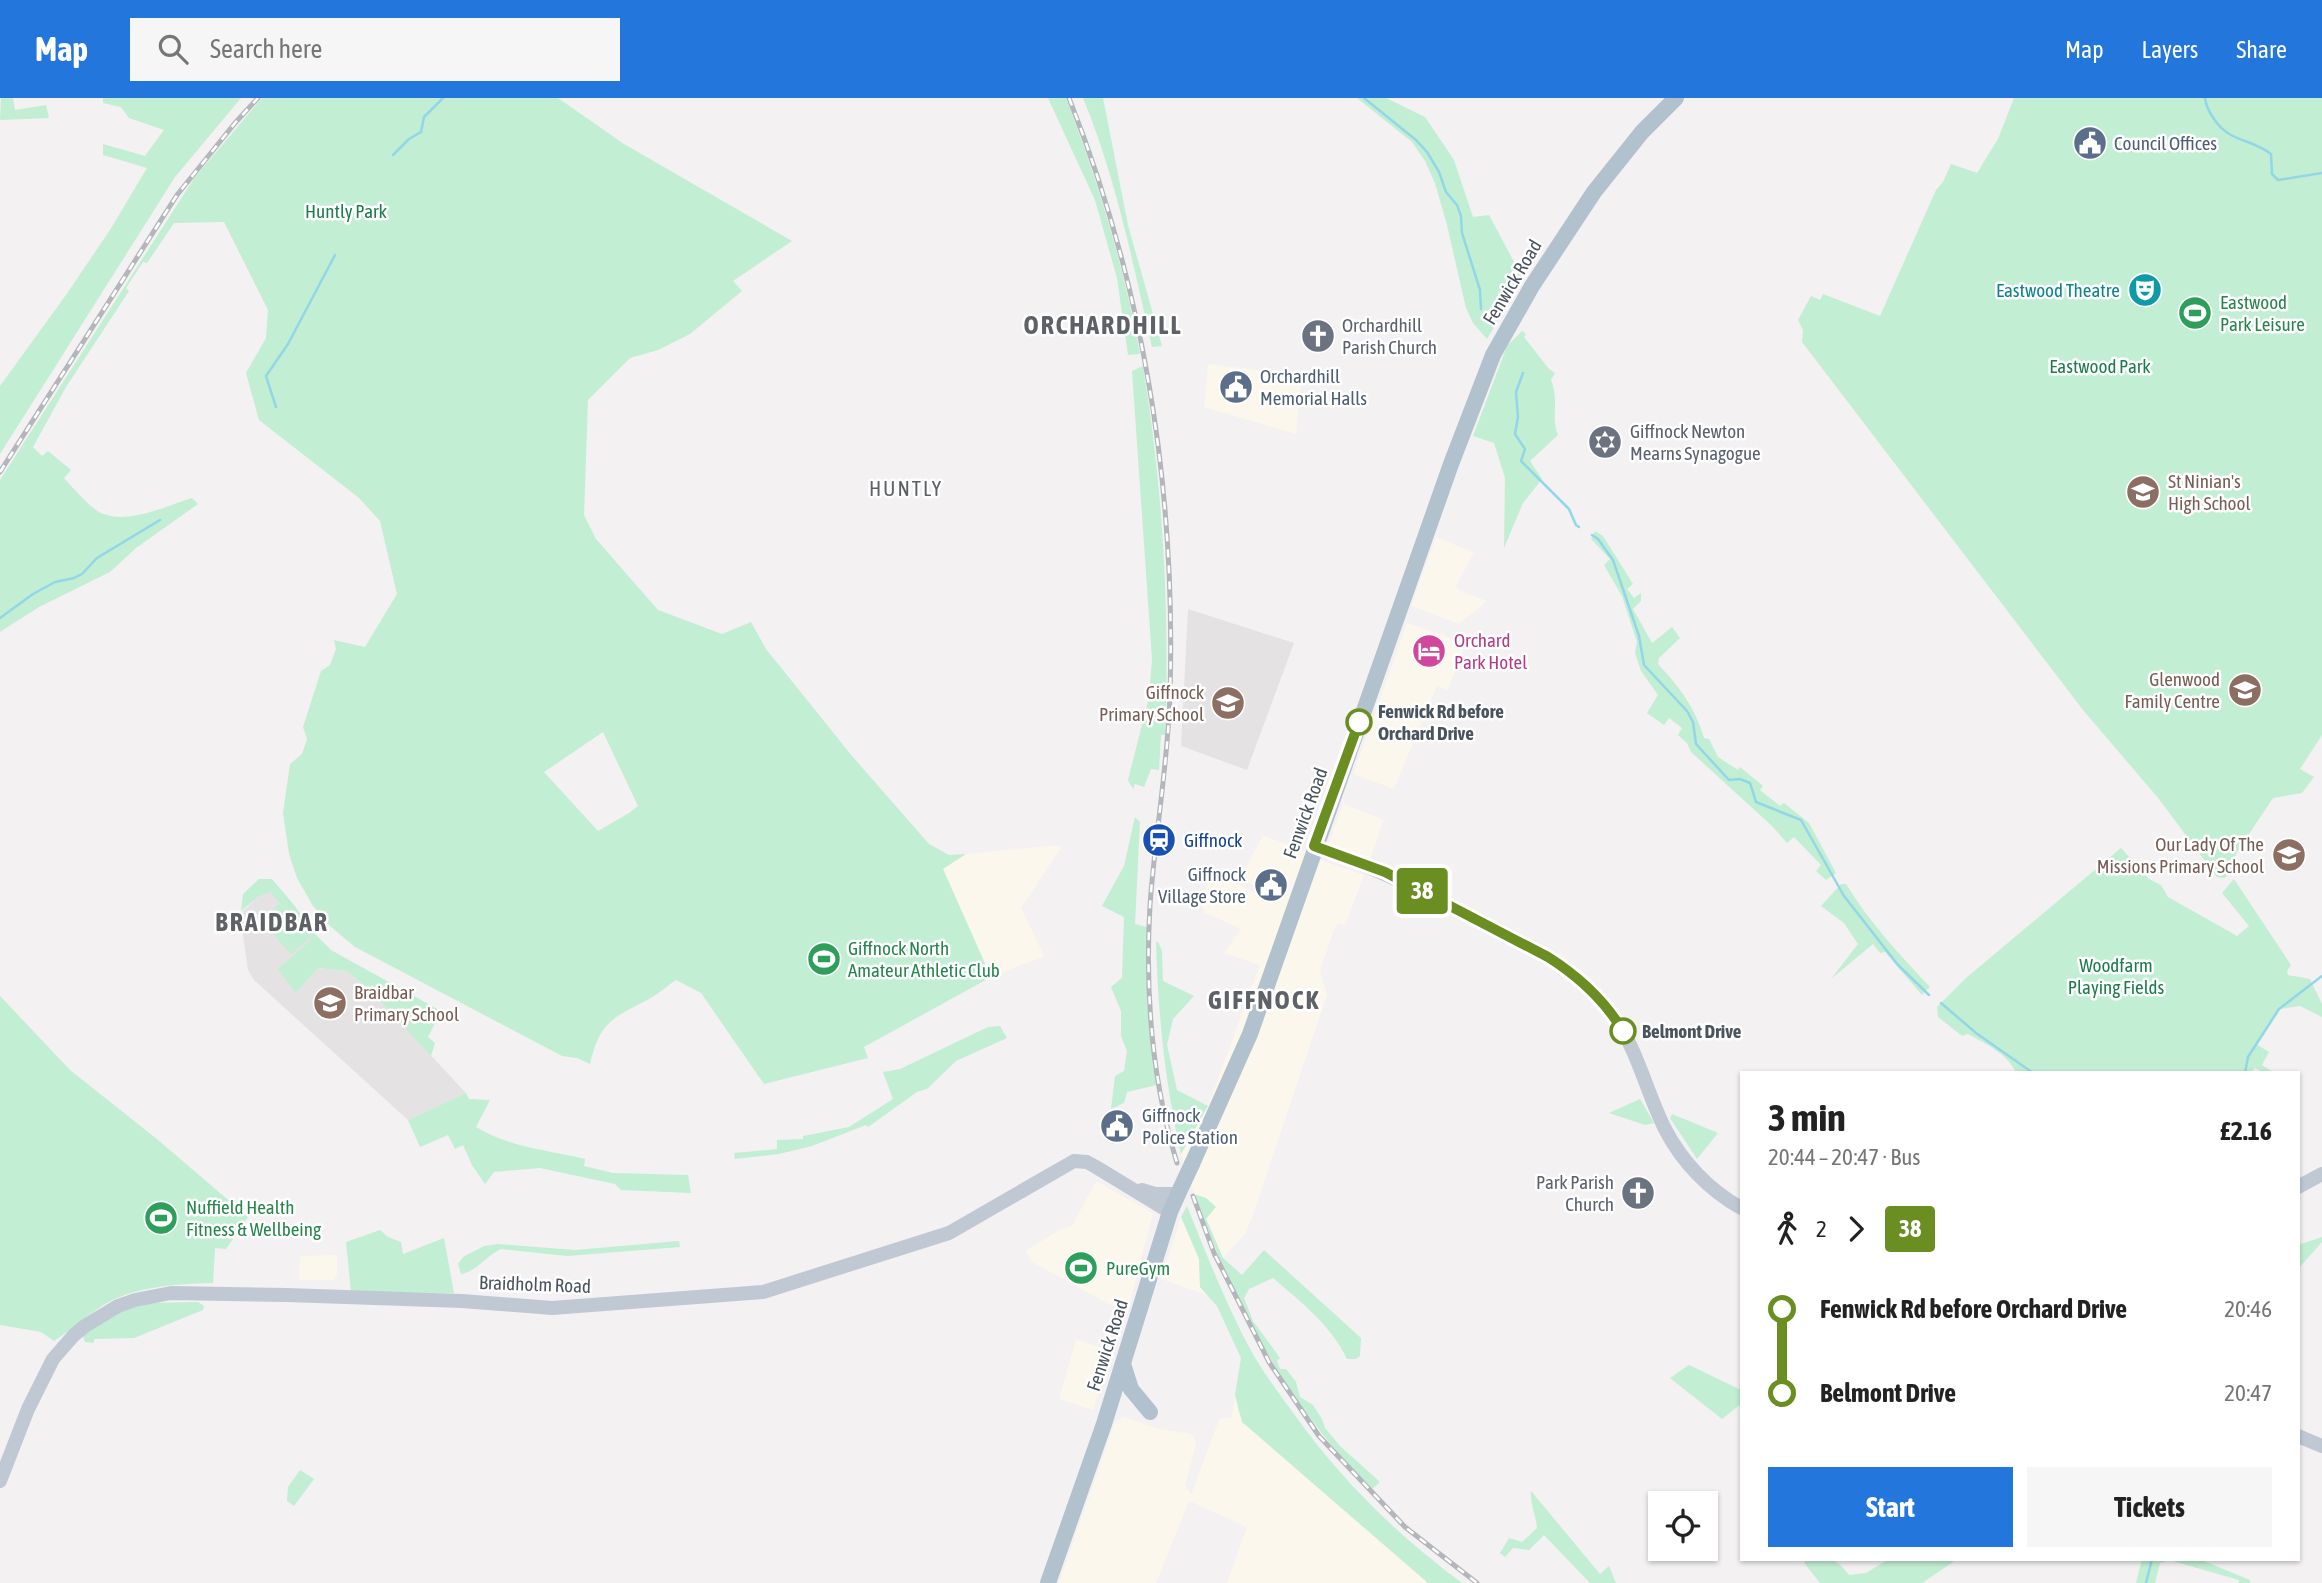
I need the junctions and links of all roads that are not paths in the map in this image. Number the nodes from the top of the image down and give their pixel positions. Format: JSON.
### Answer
{"nodes":[{"id":1,"x":1676,"y":98,"type":"edge"},
{"id":2,"x":1314,"y":846,"type":"junction"},
{"id":3,"x":2322,"y":1174,"type":"edge"},
{"id":4,"x":2300,"y":1186,"type":"edge"},
{"id":5,"x":1134,"y":1188,"type":"junction"},
{"id":6,"x":1178,"y":1194,"type":"junction"},
{"id":7,"x":1740,"y":1207,"type":"edge"},
{"id":8,"x":1170,"y":1212,"type":"junction"},
{"id":9,"x":1123,"y":1364,"type":"junction"},
{"id":10,"x":1150,"y":1412,"type":"dead end"},
{"id":11,"x":2300,"y":1437,"type":"edge"},
{"id":12,"x":2322,"y":1446,"type":"edge"},
{"id":13,"x":0,"y":1481,"type":"edge"},
{"id":14,"x":1048,"y":1583,"type":"edge"}],
"edges":[{"from":1,"to":2,"type":"main road","name":"Fenwick Road"},
{"from":2,"to":6,"type":"main road","name":"Fenwick Road","bridge":true},
{"from":2,"to":7,"type":"street"},
{"from":3,"to":4,"type":"street"},
{"from":5,"to":6,"type":"street","name":"Braidholm Road"},
{"from":5,"to":8,"type":"street","name":"Braidholm Road"},
{"from":5,"to":13,"type":"street","name":"Braidholm Road"},
{"from":6,"to":8,"type":"main road","name":"Fenwick Road"},
{"from":8,"to":9,"type":"main road","name":"Fenwick Road"},
{"from":9,"to":10,"type":"main road"},
{"from":9,"to":14,"type":"main road","name":"Fenwick Road"},
{"from":11,"to":12,"type":"street"}]}
